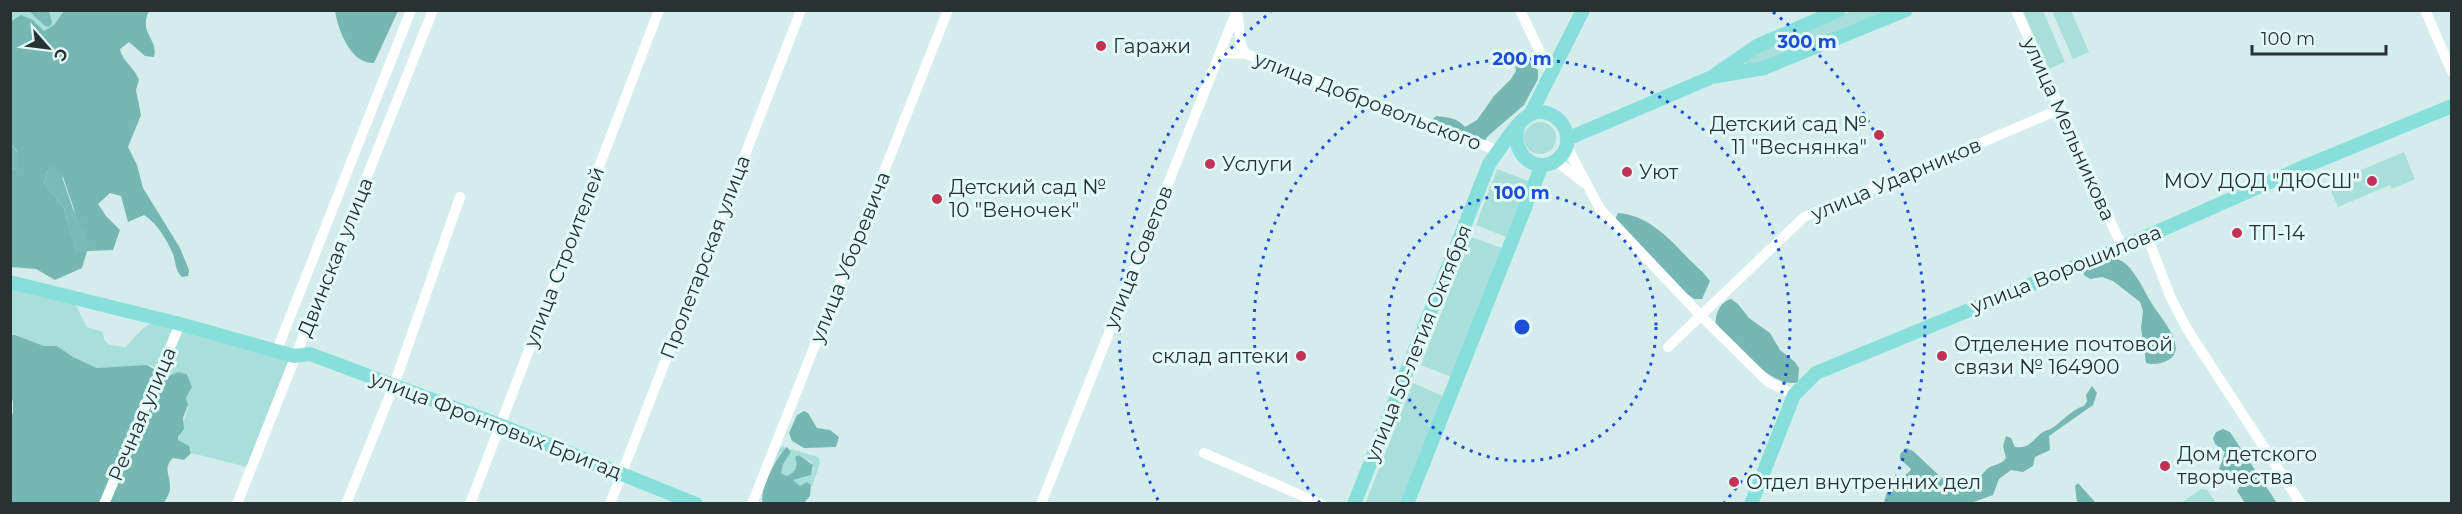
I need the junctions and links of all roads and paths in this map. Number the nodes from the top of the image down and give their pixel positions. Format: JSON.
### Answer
{"nodes":[{"id":1,"x":411,"y":10,"type":"edge"},
{"id":2,"x":433,"y":10,"type":"edge"},
{"id":3,"x":659,"y":10,"type":"edge"},
{"id":4,"x":801,"y":10,"type":"edge"},
{"id":5,"x":948,"y":10,"type":"edge"},
{"id":6,"x":1238,"y":10,"type":"edge"},
{"id":7,"x":1520,"y":10,"type":"edge"},
{"id":8,"x":1583,"y":10,"type":"edge"},
{"id":9,"x":1839,"y":10,"type":"edge"},
{"id":10,"x":1906,"y":10,"type":"edge"},
{"id":11,"x":2016,"y":10,"type":"edge"},
{"id":12,"x":2426,"y":10,"type":"edge"},
{"id":13,"x":1222,"y":53,"type":"junction"},
{"id":14,"x":1246,"y":54,"type":"junction"},
{"id":15,"x":2451,"y":72,"type":"edge"},
{"id":16,"x":1550,"y":73,"type":"junction"},
{"id":17,"x":1712,"y":77,"type":"junction"},
{"id":18,"x":2451,"y":106,"type":"edge"},
{"id":19,"x":2061,"y":110,"type":"junction"},
{"id":20,"x":1530,"y":115,"type":"junction"},
{"id":21,"x":1518,"y":127,"type":"junction"},
{"id":22,"x":1564,"y":132,"type":"junction"},
{"id":23,"x":1499,"y":152,"type":"junction"},
{"id":24,"x":1527,"y":160,"type":"junction"},
{"id":25,"x":1549,"y":162,"type":"junction"},
{"id":26,"x":1588,"y":186,"type":"junction"},
{"id":27,"x":460,"y":197,"type":"dead end"},
{"id":28,"x":2147,"y":236,"type":"junction"},
{"id":29,"x":2125,"y":246,"type":"junction"},
{"id":30,"x":10,"y":282,"type":"edge"},
{"id":31,"x":1701,"y":316,"type":"junction"},
{"id":32,"x":180,"y":324,"type":"junction"},
{"id":33,"x":1668,"y":347,"type":"dead end"},
{"id":34,"x":277,"y":350,"type":"junction"},
{"id":35,"x":294,"y":356,"type":"junction"},
{"id":36,"x":394,"y":385,"type":"junction"},
{"id":37,"x":1794,"y":394,"type":"junction"},
{"id":38,"x":500,"y":425,"type":"junction"},
{"id":39,"x":1204,"y":453,"type":"dead end"},
{"id":40,"x":621,"y":474,"type":"junction"},
{"id":41,"x":104,"y":504,"type":"edge"},
{"id":42,"x":237,"y":504,"type":"edge"},
{"id":43,"x":346,"y":504,"type":"edge"},
{"id":44,"x":470,"y":504,"type":"edge"},
{"id":45,"x":610,"y":504,"type":"edge"},
{"id":46,"x":696,"y":504,"type":"edge"},
{"id":47,"x":752,"y":504,"type":"edge"},
{"id":48,"x":1041,"y":504,"type":"edge"},
{"id":49,"x":1321,"y":504,"type":"edge"},
{"id":50,"x":1354,"y":504,"type":"edge"},
{"id":51,"x":1407,"y":504,"type":"edge"},
{"id":52,"x":1751,"y":504,"type":"edge"},
{"id":53,"x":2301,"y":504,"type":"edge"}],
"edges":[{"from":1,"to":34,"type":"street","name":"Двинская улица"},
{"from":2,"to":35,"type":"street","name":"Двинская улица"},
{"from":3,"to":38,"type":"street","name":"улица Строителей"},
{"from":4,"to":40,"type":"street","name":"Пролетарская улица"},
{"from":5,"to":47,"type":"street","name":"улица Уборевича"},
{"from":6,"to":13,"type":"street","name":"улица Советов"},
{"from":6,"to":14,"type":"street","name":"улица Добровольского"},
{"from":7,"to":16,"type":"street"},
{"from":8,"to":16,"type":"main road"},
{"from":9,"to":17,"type":"main road"},
{"from":10,"to":17,"type":"main road"},
{"from":11,"to":19,"type":"street","name":"улица Мельникова"},
{"from":12,"to":15,"type":"street"},
{"from":13,"to":14,"type":"street"},
{"from":13,"to":48,"type":"street","name":"улица Советов"},
{"from":14,"to":23,"type":"street","name":"улица Добровольского"},
{"from":16,"to":20,"type":"main road"},
{"from":16,"to":22,"type":"main road"},
{"from":17,"to":22,"type":"main road"},
{"from":18,"to":28,"type":"main road","name":"улица Ворошилова"},
{"from":19,"to":29,"type":"street","name":"улица Мельникова"},
{"from":19,"to":31,"type":"street","name":"улица Ударников"},
{"from":20,"to":21,"type":"main road"},
{"from":20,"to":22,"type":"main road"},
{"from":21,"to":23,"type":"main road","name":"улица 50-летия Октября"},
{"from":21,"to":24,"type":"main road"},
{"from":22,"to":25,"type":"main road"},
{"from":22,"to":26,"type":"street"},
{"from":23,"to":24,"type":"main road"},
{"from":23,"to":50,"type":"main road","name":"улица 50-летия Октября"},
{"from":24,"to":25,"type":"main road"},
{"from":25,"to":26,"type":"street"},
{"from":25,"to":51,"type":"main road"},
{"from":26,"to":31,"type":"street"},
{"from":27,"to":36,"type":"street"},
{"from":28,"to":29,"type":"main road","name":"улица Ворошилова"},
{"from":28,"to":53,"type":"street"},
{"from":29,"to":37,"type":"main road","name":"улица Ворошилова"},
{"from":30,"to":32,"type":"main road","name":"улица Фронтовых Бригад"},
{"from":31,"to":33,"type":"street","name":"улица Ударников"},
{"from":31,"to":37,"type":"street"},
{"from":32,"to":34,"type":"main road","name":"улица Фронтовых Бригад"},
{"from":32,"to":41,"type":"street","name":"Речная улица"},
{"from":34,"to":35,"type":"main road","name":"улица Фронтовых Бригад"},
{"from":35,"to":36,"type":"main road","name":"улица Фронтовых Бригад"},
{"from":35,"to":42,"type":"street","name":"Двинская улица"},
{"from":36,"to":38,"type":"main road","name":"улица Фронтовых Бригад"},
{"from":36,"to":43,"type":"street"},
{"from":37,"to":52,"type":"main road","name":"улица Ворошилова"},
{"from":38,"to":40,"type":"main road","name":"улица Фронтовых Бригад"},
{"from":38,"to":44,"type":"street","name":"улица Строителей"},
{"from":39,"to":49,"type":"street"},
{"from":40,"to":45,"type":"street","name":"Пролетарская улица"},
{"from":40,"to":46,"type":"main road","name":"улица Фронтовых Бригад"}]}
